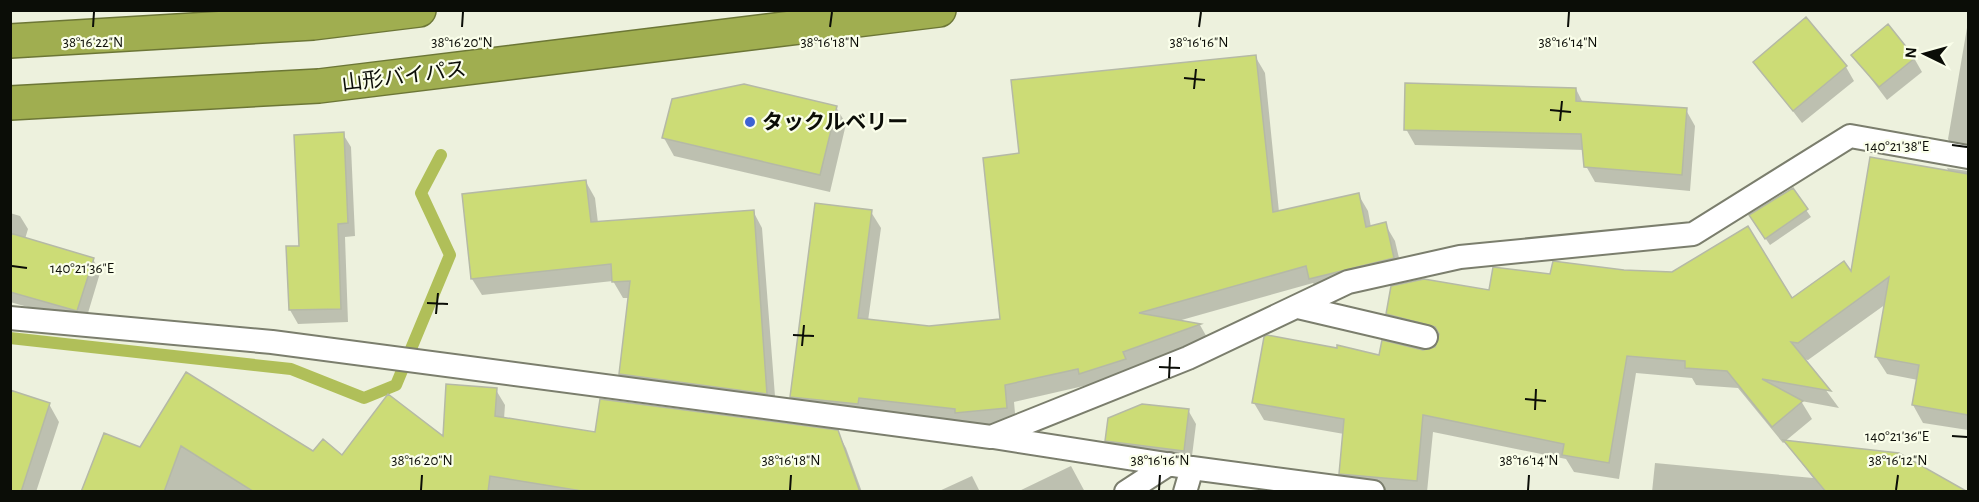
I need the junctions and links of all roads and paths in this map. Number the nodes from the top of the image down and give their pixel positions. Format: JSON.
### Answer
{"nodes":[{"id":1,"x":419,"y":10,"type":"edge"},
{"id":2,"x":939,"y":10,"type":"edge"},
{"id":3,"x":10,"y":41,"type":"edge"},
{"id":4,"x":10,"y":103,"type":"edge"},
{"id":5,"x":1968,"y":157,"type":"edge"},
{"id":6,"x":1298,"y":307,"type":"junction"},
{"id":7,"x":10,"y":318,"type":"edge"},
{"id":8,"x":1426,"y":337,"type":"dead end"},
{"id":9,"x":991,"y":437,"type":"junction"},
{"id":10,"x":1169,"y":464,"type":"junction"},
{"id":11,"x":1192,"y":468,"type":"junction"},
{"id":12,"x":1126,"y":492,"type":"edge"},
{"id":13,"x":1185,"y":492,"type":"edge"},
{"id":14,"x":1373,"y":492,"type":"edge"}],
"edges":[{"from":1,"to":3,"type":"highway"},
{"from":2,"to":4,"type":"highway","name":"山形バイパス"},
{"from":5,"to":6,"type":"lane"},
{"from":6,"to":8,"type":"lane"},
{"from":6,"to":9,"type":"lane"},
{"from":7,"to":9,"type":"lane"},
{"from":9,"to":10,"type":"lane"},
{"from":10,"to":11,"type":"lane"},
{"from":10,"to":12,"type":"lane"},
{"from":11,"to":13,"type":"lane"},
{"from":11,"to":14,"type":"lane"}]}
